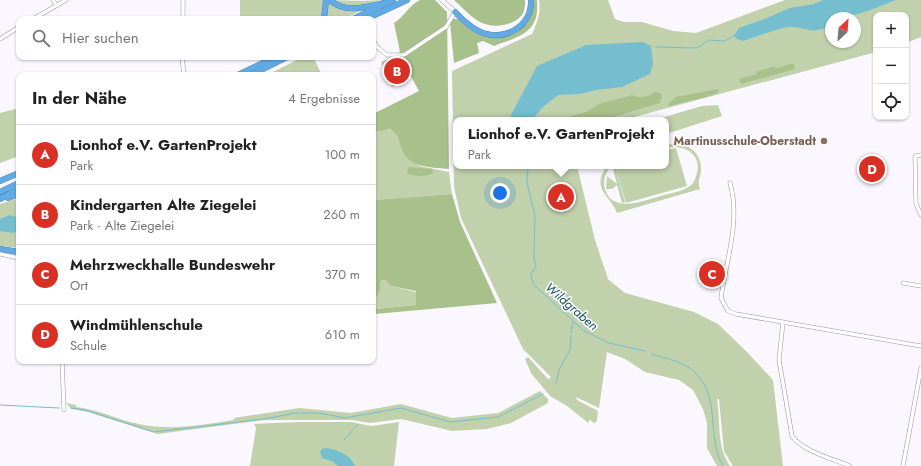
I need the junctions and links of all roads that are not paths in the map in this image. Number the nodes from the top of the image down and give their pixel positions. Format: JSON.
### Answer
{"nodes":[{"id":1,"x":54,"y":0,"type":"edge"},
{"id":2,"x":66,"y":0,"type":"edge"},
{"id":3,"x":183,"y":0,"type":"edge"},
{"id":4,"x":326,"y":0,"type":"edge"},
{"id":5,"x":330,"y":0,"type":"edge"},
{"id":6,"x":407,"y":0,"type":"edge"},
{"id":7,"x":442,"y":0,"type":"edge"},
{"id":8,"x":531,"y":0,"type":"edge"},
{"id":9,"x":390,"y":1,"type":"edge"},
{"id":10,"x":56,"y":5,"type":"junction"},
{"id":11,"x":455,"y":12,"type":"junction"},
{"id":12,"x":38,"y":16,"type":"edge"},
{"id":13,"x":183,"y":16,"type":"edge"},
{"id":14,"x":324,"y":16,"type":"edge"},
{"id":15,"x":358,"y":16,"type":"edge"},
{"id":16,"x":372,"y":16,"type":"edge"},
{"id":17,"x":16,"y":29,"type":"edge"},
{"id":18,"x":0,"y":39,"type":"edge"},
{"id":19,"x":376,"y":45,"type":"edge"},
{"id":20,"x":182,"y":60,"type":"edge"},
{"id":21,"x":269,"y":60,"type":"edge"},
{"id":22,"x":281,"y":60,"type":"edge"},
{"id":23,"x":184,"y":72,"type":"edge"},
{"id":24,"x":244,"y":72,"type":"edge"},
{"id":25,"x":256,"y":72,"type":"edge"},
{"id":26,"x":921,"y":155,"type":"edge"},
{"id":27,"x":16,"y":174,"type":"edge"},
{"id":28,"x":0,"y":181,"type":"edge"},
{"id":29,"x":730,"y":183,"type":"dead end"},
{"id":30,"x":16,"y":184,"type":"edge"},
{"id":31,"x":16,"y":191,"type":"edge"},
{"id":32,"x":0,"y":192,"type":"edge"},
{"id":33,"x":16,"y":195,"type":"edge"},
{"id":34,"x":0,"y":200,"type":"edge"},
{"id":35,"x":921,"y":215,"type":"edge"},
{"id":36,"x":0,"y":249,"type":"edge"},
{"id":37,"x":16,"y":252,"type":"edge"},
{"id":38,"x":0,"y":254,"type":"edge"},
{"id":39,"x":16,"y":257,"type":"edge"},
{"id":40,"x":903,"y":283,"type":"dead end"},
{"id":41,"x":921,"y":286,"type":"edge"},
{"id":42,"x":783,"y":322,"type":"junction"},
{"id":43,"x":921,"y":346,"type":"edge"},
{"id":44,"x":62,"y":364,"type":"edge"},
{"id":45,"x":921,"y":368,"type":"edge"},
{"id":46,"x":64,"y":410,"type":"dead end"},
{"id":47,"x":903,"y":465,"type":"edge"},
{"id":48,"x":850,"y":466,"type":"edge"}],
"edges":[{"from":1,"to":10,"type":"street"},
{"from":2,"to":10,"type":"street"},
{"from":3,"to":13,"type":"street"},
{"from":4,"to":14,"type":"highway"},
{"from":5,"to":9,"type":"highway"},
{"from":6,"to":16,"type":"highway"},
{"from":7,"to":11,"type":"street"},
{"from":8,"to":11,"type":"highway"},
{"from":9,"to":15,"type":"highway"},
{"from":10,"to":12,"type":"street"},
{"from":11,"to":19,"type":"street"},
{"from":17,"to":18,"type":"street"},
{"from":20,"to":23,"type":"street"},
{"from":21,"to":24,"type":"highway"},
{"from":22,"to":25,"type":"highway"},
{"from":26,"to":35,"type":"street"},
{"from":27,"to":28,"type":"highway"},
{"from":29,"to":42,"type":"street"},
{"from":30,"to":32,"type":"highway"},
{"from":31,"to":34,"type":"highway"},
{"from":33,"to":34,"type":"highway"},
{"from":36,"to":37,"type":"highway"},
{"from":38,"to":39,"type":"street"},
{"from":40,"to":41,"type":"street"},
{"from":42,"to":43,"type":"street"},
{"from":42,"to":48,"type":"street"},
{"from":44,"to":46,"type":"street"},
{"from":45,"to":47,"type":"street"}]}
